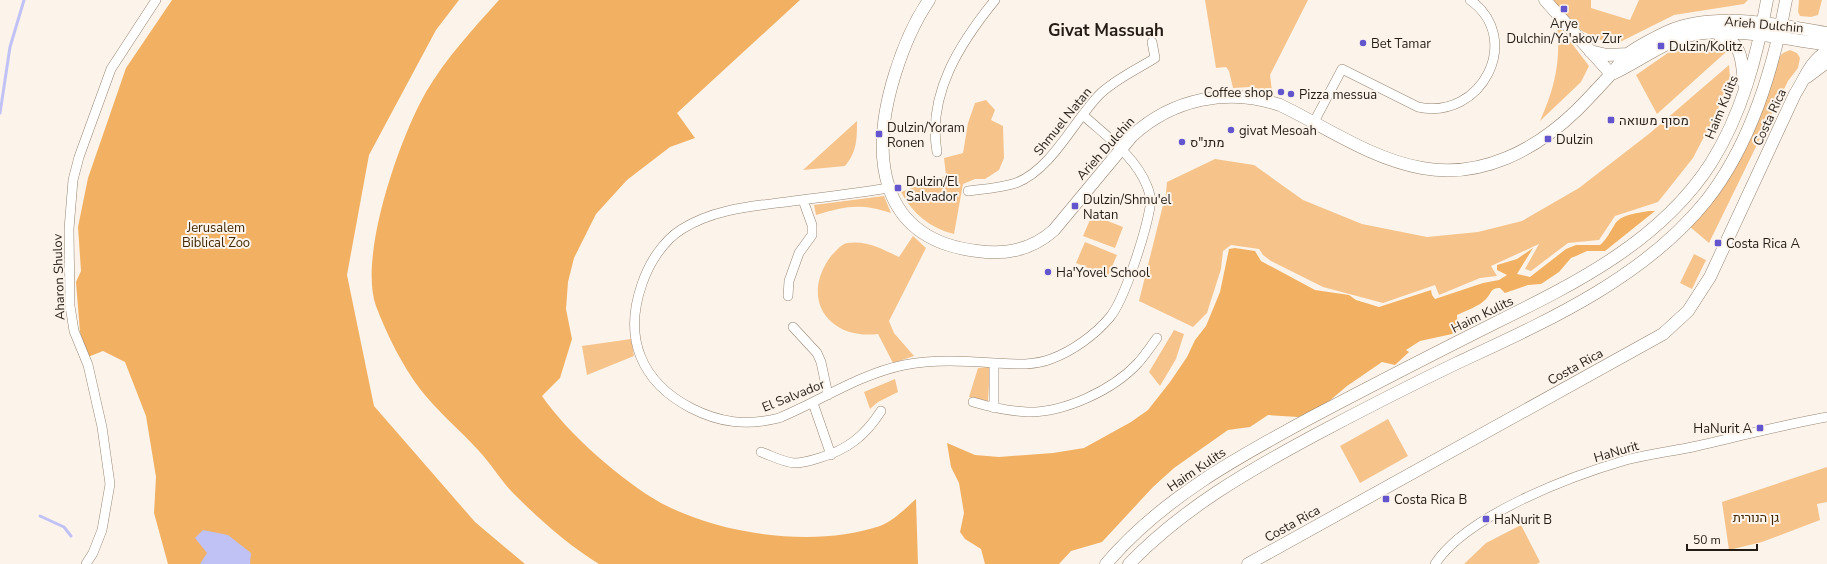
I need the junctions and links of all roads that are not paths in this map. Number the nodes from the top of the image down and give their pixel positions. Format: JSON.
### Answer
{"nodes":[{"id":1,"x":156,"y":0,"type":"edge"},
{"id":2,"x":930,"y":0,"type":"edge"},
{"id":3,"x":995,"y":0,"type":"edge"},
{"id":4,"x":1470,"y":0,"type":"edge"},
{"id":5,"x":1544,"y":0,"type":"edge"},
{"id":6,"x":1767,"y":0,"type":"edge"},
{"id":7,"x":1786,"y":0,"type":"edge"},
{"id":8,"x":1761,"y":29,"type":"junction"},
{"id":9,"x":1780,"y":32,"type":"junction"},
{"id":10,"x":1708,"y":33,"type":"junction"},
{"id":11,"x":1827,"y":33,"type":"edge"},
{"id":12,"x":1797,"y":40,"type":"junction"},
{"id":13,"x":1152,"y":42,"type":"dead end"},
{"id":14,"x":1827,"y":45,"type":"edge"},
{"id":15,"x":1590,"y":51,"type":"junction"},
{"id":16,"x":1827,"y":51,"type":"edge"},
{"id":17,"x":1628,"y":54,"type":"junction"},
{"id":18,"x":1827,"y":62,"type":"edge"},
{"id":19,"x":1611,"y":74,"type":"junction"},
{"id":20,"x":1805,"y":77,"type":"junction"},
{"id":21,"x":1745,"y":89,"type":"junction"},
{"id":22,"x":1083,"y":115,"type":"junction"},
{"id":23,"x":1314,"y":122,"type":"junction"},
{"id":24,"x":1121,"y":149,"type":"junction"},
{"id":25,"x":937,"y":152,"type":"dead end"},
{"id":26,"x":890,"y":188,"type":"junction"},
{"id":27,"x":968,"y":191,"type":"dead end"},
{"id":28,"x":803,"y":200,"type":"junction"},
{"id":29,"x":788,"y":296,"type":"dead end"},
{"id":30,"x":793,"y":327,"type":"dead end"},
{"id":31,"x":1157,"y":338,"type":"dead end"},
{"id":32,"x":994,"y":363,"type":"junction"},
{"id":33,"x":828,"y":395,"type":"junction"},
{"id":34,"x":973,"y":402,"type":"dead end"},
{"id":35,"x":813,"y":403,"type":"junction"},
{"id":36,"x":994,"y":408,"type":"junction"},
{"id":37,"x":881,"y":411,"type":"dead end"},
{"id":38,"x":1827,"y":417,"type":"edge"},
{"id":39,"x":761,"y":452,"type":"dead end"},
{"id":40,"x":831,"y":454,"type":"junction"},
{"id":41,"x":1141,"y":552,"type":"junction"},
{"id":42,"x":86,"y":564,"type":"edge"},
{"id":43,"x":1106,"y":564,"type":"edge"},
{"id":44,"x":1129,"y":564,"type":"edge"},
{"id":45,"x":1137,"y":564,"type":"edge"},
{"id":46,"x":1248,"y":564,"type":"edge"},
{"id":47,"x":1435,"y":564,"type":"edge"}],
"edges":[{"from":1,"to":42,"type":"street","name":"Aharon Shulov"},
{"from":2,"to":26,"type":"street","name":"Arieh Dulchin"},
{"from":3,"to":25,"type":"street"},
{"from":4,"to":23,"type":"street"},
{"from":5,"to":15,"type":"street"},
{"from":6,"to":8,"type":"street","name":"Haim Kulits"},
{"from":7,"to":9,"type":"street"},
{"from":8,"to":9,"type":"street","name":"Arieh Dulchin"},
{"from":8,"to":10,"type":"street","name":"Arieh Dulchin"},
{"from":8,"to":17,"type":"street","name":"Arieh Dulchin"},
{"from":8,"to":21,"type":"street","name":"Haim Kulits"},
{"from":9,"to":11,"type":"street","name":"Arieh Dulchin"},
{"from":9,"to":12,"type":"street","name":"Arieh Dulchin"},
{"from":9,"to":41,"type":"street"},
{"from":10,"to":19,"type":"street","name":"Arieh Dulchin"},
{"from":10,"to":21,"type":"street"},
{"from":12,"to":14,"type":"street","name":"Arieh Dulchin"},
{"from":12,"to":20,"type":"street"},
{"from":13,"to":22,"type":"street","name":"Shmuel Natan"},
{"from":15,"to":17,"type":"street"},
{"from":15,"to":19,"type":"street"},
{"from":16,"to":20,"type":"street","name":"Costa Rica"},
{"from":17,"to":19,"type":"street","name":"Arieh Dulchin"},
{"from":18,"to":20,"type":"street","name":"Costa Rica"},
{"from":19,"to":23,"type":"street","name":"Arieh Dulchin"},
{"from":20,"to":46,"type":"street","name":"Costa Rica"},
{"from":21,"to":43,"type":"street","name":"Haim Kulits"},
{"from":22,"to":24,"type":"street","name":"El Salvador"},
{"from":22,"to":27,"type":"street","name":"Shmuel Natan"},
{"from":23,"to":24,"type":"street","name":"Arieh Dulchin"},
{"from":24,"to":26,"type":"street","name":"Arieh Dulchin"},
{"from":24,"to":32,"type":"street","name":"El Salvador"},
{"from":26,"to":28,"type":"street","name":"El Salvador"},
{"from":28,"to":29,"type":"street"},
{"from":28,"to":35,"type":"street","name":"El Salvador"},
{"from":30,"to":33,"type":"street"},
{"from":31,"to":36,"type":"street"},
{"from":32,"to":33,"type":"street","name":"El Salvador"},
{"from":32,"to":36,"type":"street"},
{"from":33,"to":35,"type":"street","name":"El Salvador"},
{"from":34,"to":36,"type":"street"},
{"from":35,"to":40,"type":"street"},
{"from":37,"to":40,"type":"street"},
{"from":38,"to":47,"type":"street","name":"HaNurit"},
{"from":39,"to":40,"type":"street"},
{"from":41,"to":44,"type":"street"},
{"from":41,"to":45,"type":"street"}]}
